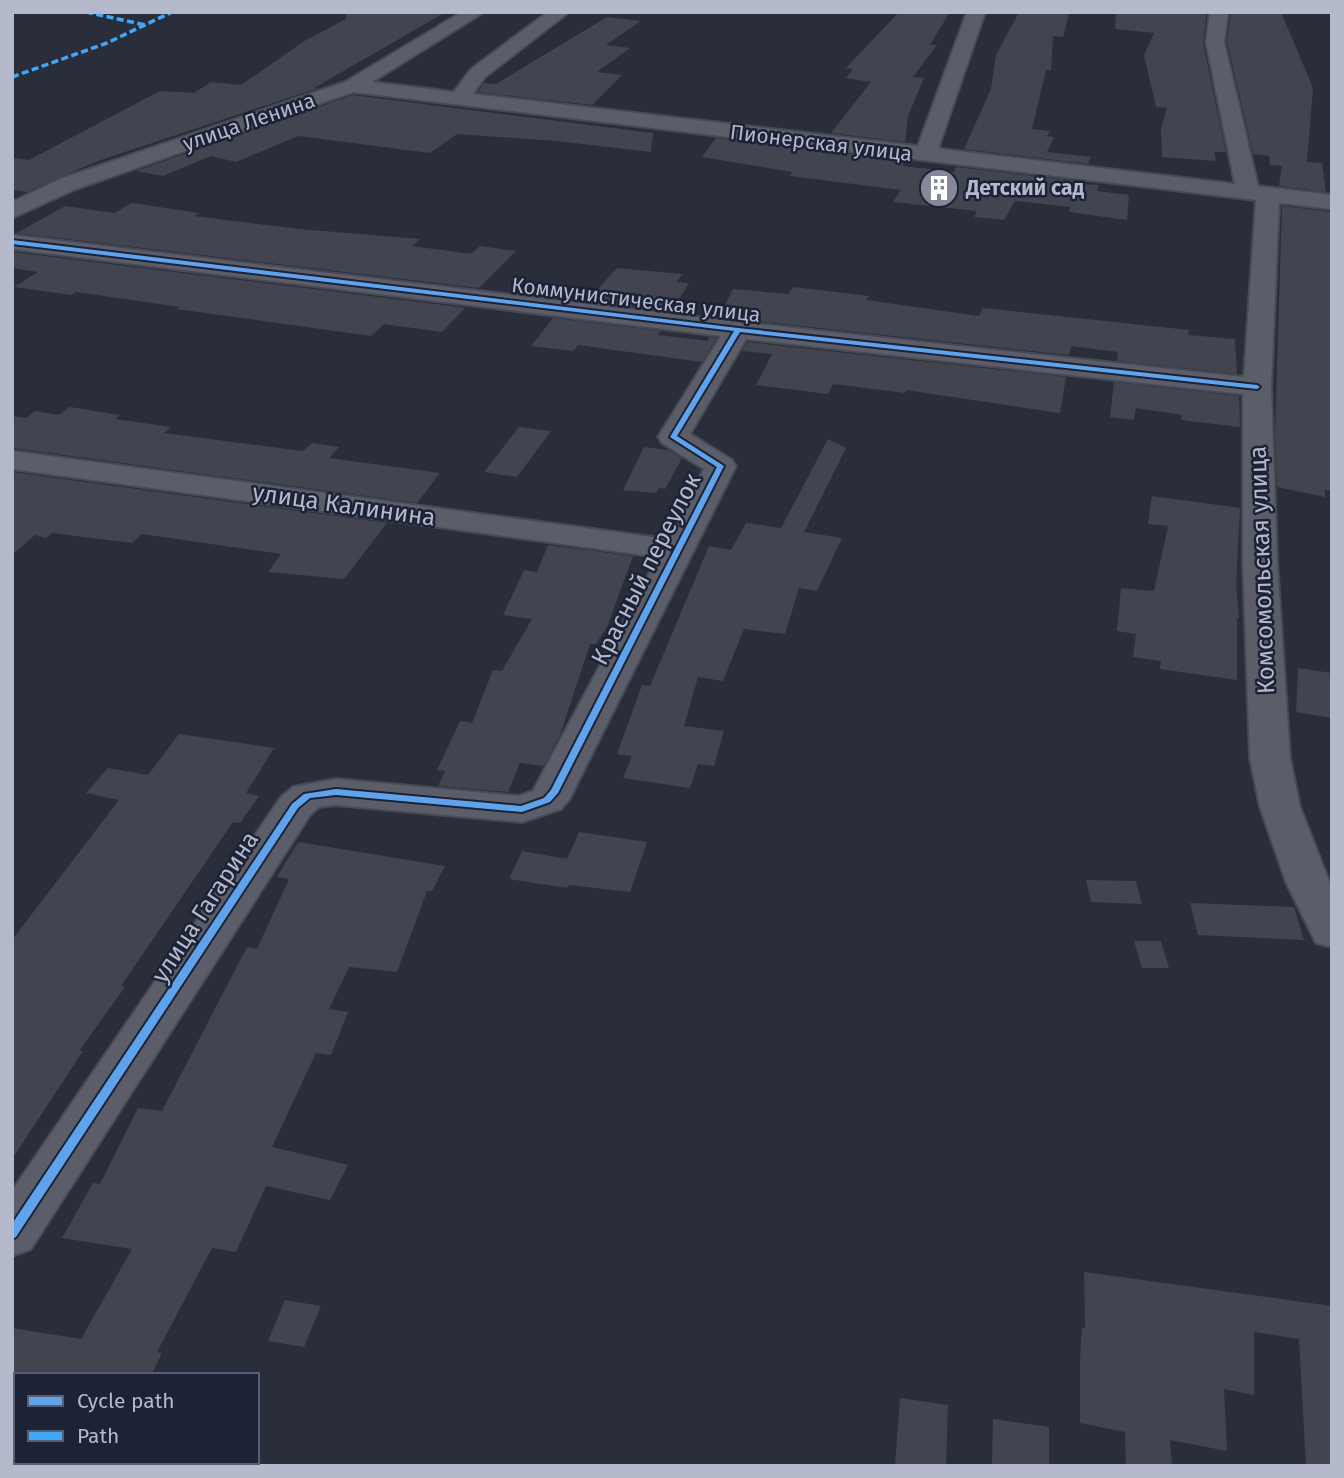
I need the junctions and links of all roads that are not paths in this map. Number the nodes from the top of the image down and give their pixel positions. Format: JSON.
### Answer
{"nodes":[{"id":1,"x":475,"y":12,"type":"edge"},
{"id":2,"x":559,"y":12,"type":"edge"},
{"id":3,"x":976,"y":12,"type":"edge"},
{"id":4,"x":1219,"y":12,"type":"edge"},
{"id":5,"x":352,"y":86,"type":"junction"},
{"id":6,"x":459,"y":99,"type":"junction"},
{"id":7,"x":932,"y":152,"type":"junction"},
{"id":8,"x":1257,"y":195,"type":"junction"},
{"id":9,"x":1332,"y":202,"type":"edge"},
{"id":10,"x":12,"y":211,"type":"edge"},
{"id":11,"x":12,"y":242,"type":"edge"},
{"id":12,"x":738,"y":330,"type":"junction"},
{"id":13,"x":1257,"y":387,"type":"junction"},
{"id":14,"x":12,"y":460,"type":"edge"},
{"id":15,"x":676,"y":550,"type":"junction"},
{"id":16,"x":535,"y":806,"type":"joint"},
{"id":17,"x":1332,"y":932,"type":"edge"},
{"id":18,"x":12,"y":1234,"type":"edge"}],
"edges":[{"from":1,"to":5,"type":"street","name":"улица Ленина"},
{"from":2,"to":6,"type":"street"},
{"from":3,"to":7,"type":"street"},
{"from":4,"to":8,"type":"street","name":"Комсомольская улица"},
{"from":5,"to":6,"type":"street","name":"Пионерская улица"},
{"from":5,"to":10,"type":"street","name":"улица Ленина"},
{"from":6,"to":7,"type":"street","name":"Пионерская улица"},
{"from":7,"to":8,"type":"street","name":"Пионерская улица"},
{"from":8,"to":9,"type":"street","name":"Пионерская улица"},
{"from":8,"to":13,"type":"street","name":"Комсомольская улица"},
{"from":11,"to":12,"type":"street","name":"Коммунистическая улица"},
{"from":12,"to":13,"type":"street","name":"Коммунистическая улица"},
{"from":12,"to":15,"type":"street","name":"Красный переулок"},
{"from":13,"to":17,"type":"street","name":"Комсомольская улица"},
{"from":14,"to":15,"type":"street","name":"улица Калинина"},
{"from":15,"to":16,"type":"street","name":"Красный переулок"},
{"from":16,"to":18,"type":"street","name":"улица Гагарина"}]}
